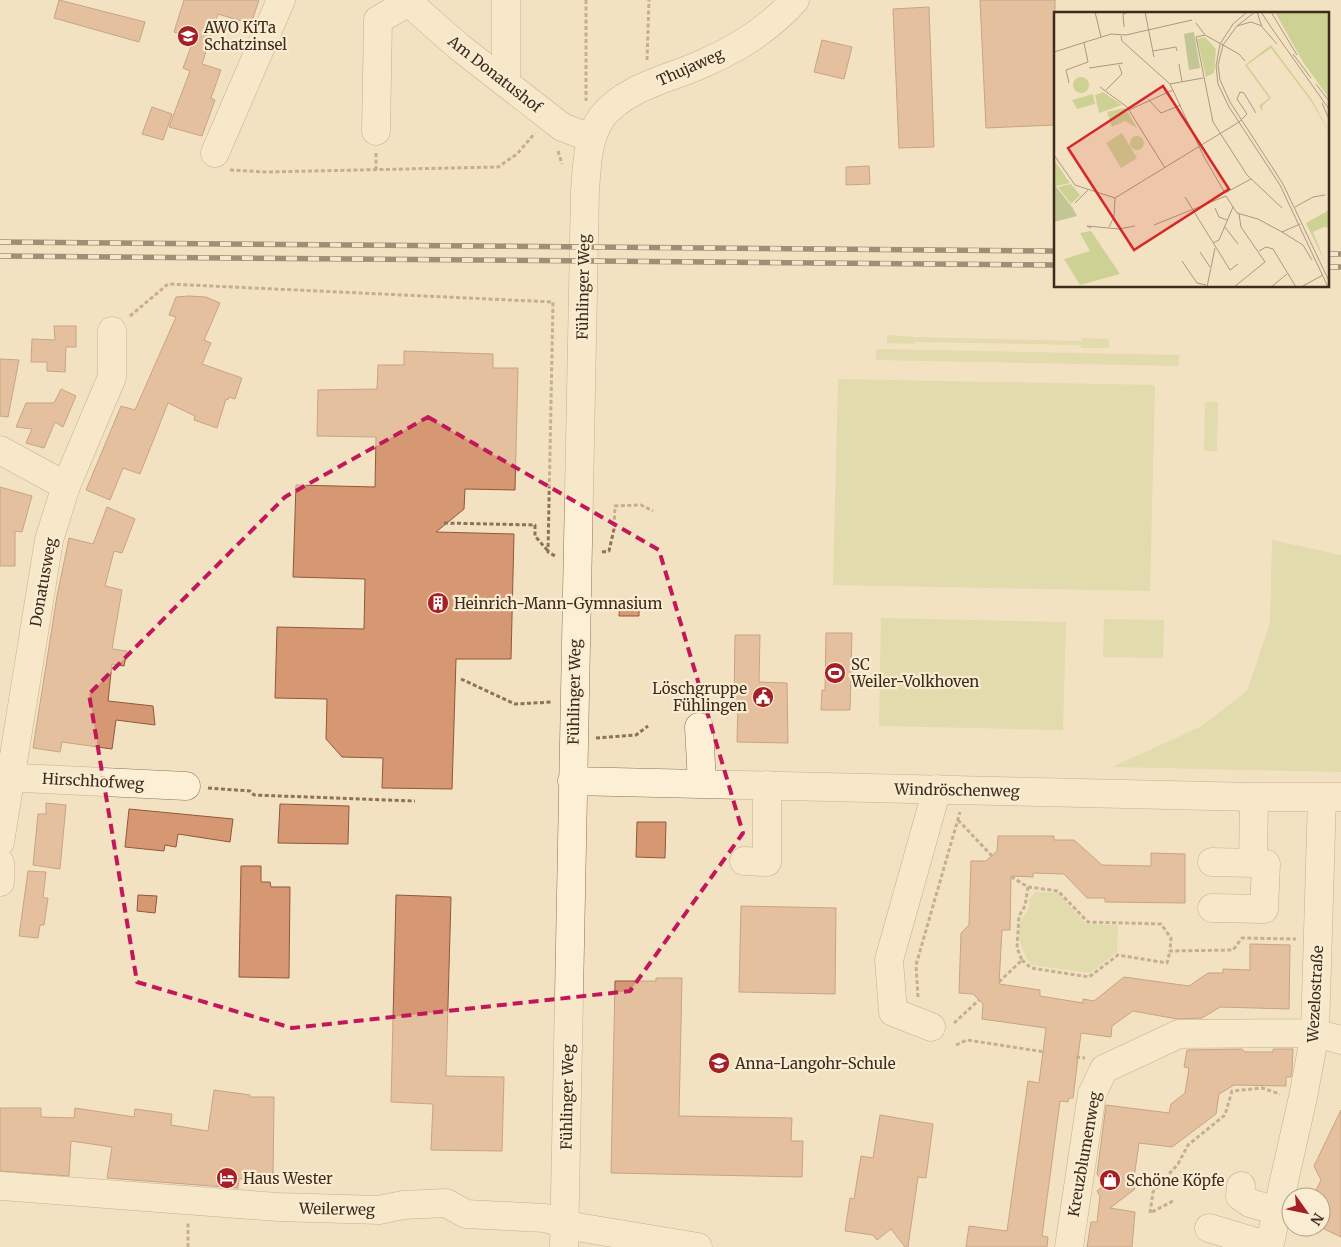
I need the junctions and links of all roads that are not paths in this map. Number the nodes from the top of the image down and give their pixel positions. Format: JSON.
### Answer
{"nodes":[{"id":1,"x":281,"y":0,"type":"edge"},
{"id":2,"x":506,"y":0,"type":"edge"},
{"id":3,"x":795,"y":0,"type":"edge"},
{"id":4,"x":407,"y":1,"type":"edge"},
{"id":5,"x":506,"y":82,"type":"junction"},
{"id":6,"x":376,"y":131,"type":"dead end"},
{"id":7,"x":591,"y":138,"type":"junction"},
{"id":8,"x":215,"y":153,"type":"road end"},
{"id":9,"x":112,"y":331,"type":"road end"},
{"id":10,"x":0,"y":450,"type":"edge"},
{"id":11,"x":66,"y":486,"type":"junction"},
{"id":12,"x":699,"y":727,"type":"dead end"},
{"id":13,"x":5,"y":777,"type":"edge"},
{"id":14,"x":572,"y":781,"type":"junction"},
{"id":15,"x":702,"y":783,"type":"junction"},
{"id":16,"x":767,"y":785,"type":"junction"},
{"id":17,"x":186,"y":786,"type":"road end"},
{"id":18,"x":937,"y":789,"type":"junction"},
{"id":19,"x":1254,"y":797,"type":"junction"},
{"id":20,"x":1331,"y":797,"type":"edge"},
{"id":21,"x":0,"y":842,"type":"edge"},
{"id":22,"x":744,"y":861,"type":"dead end"},
{"id":23,"x":1212,"y":862,"type":"dead end"},
{"id":24,"x":0,"y":863,"type":"edge"},
{"id":25,"x":1253,"y":863,"type":"junction"},
{"id":26,"x":0,"y":882,"type":"edge"},
{"id":27,"x":1212,"y":908,"type":"dead end"},
{"id":28,"x":939,"y":1028,"type":"road end"},
{"id":29,"x":1315,"y":1033,"type":"junction"},
{"id":30,"x":1341,"y":1040,"type":"edge"},
{"id":31,"x":0,"y":1186,"type":"edge"},
{"id":32,"x":1241,"y":1186,"type":"dead end"},
{"id":33,"x":1277,"y":1211,"type":"junction"},
{"id":34,"x":1209,"y":1228,"type":"dead end"},
{"id":35,"x":564,"y":1235,"type":"edge"},
{"id":36,"x":1273,"y":1246,"type":"edge"},
{"id":37,"x":698,"y":1247,"type":"edge"},
{"id":38,"x":1069,"y":1247,"type":"edge"}],
"edges":[{"from":1,"to":8,"type":"street"},
{"from":2,"to":5,"type":"street"},
{"from":3,"to":7,"type":"street","name":"Thujaweg"},
{"from":4,"to":5,"type":"street","name":"Am Donatushof"},
{"from":4,"to":6,"type":"street"},
{"from":5,"to":7,"type":"street","name":"Am Donatushof"},
{"from":7,"to":14,"type":"street","name":"Fühlinger Weg"},
{"from":9,"to":11,"type":"street","name":"Donatusweg"},
{"from":10,"to":11,"type":"street"},
{"from":11,"to":13,"type":"street","name":"Donatusweg"},
{"from":12,"to":15,"type":"street"},
{"from":13,"to":17,"type":"street","name":"Hirschhofweg"},
{"from":13,"to":21,"type":"street","name":"Donatusweg"},
{"from":14,"to":15,"type":"street","name":"Windröschenweg"},
{"from":14,"to":35,"type":"street","name":"Fühlinger Weg"},
{"from":15,"to":16,"type":"street","name":"Windröschenweg"},
{"from":16,"to":18,"type":"street","name":"Windröschenweg"},
{"from":16,"to":22,"type":"street"},
{"from":18,"to":19,"type":"street","name":"Windröschenweg"},
{"from":18,"to":28,"type":"street"},
{"from":19,"to":20,"type":"street","name":"Windröschenweg"},
{"from":19,"to":25,"type":"street"},
{"from":20,"to":29,"type":"street","name":"Wezelostraße"},
{"from":23,"to":25,"type":"street"},
{"from":24,"to":26,"type":"street"},
{"from":25,"to":27,"type":"street"},
{"from":29,"to":30,"type":"street","name":"Kreuzblumenweg"},
{"from":29,"to":33,"type":"street","name":"Wezelostraße"},
{"from":29,"to":38,"type":"street","name":"Kreuzblumenweg"},
{"from":31,"to":35,"type":"street","name":"Weilerweg"},
{"from":32,"to":33,"type":"street"},
{"from":33,"to":36,"type":"street","name":"Wezelostraße"},
{"from":34,"to":36,"type":"street"},
{"from":35,"to":37,"type":"street","name":"Weilerweg"}]}
